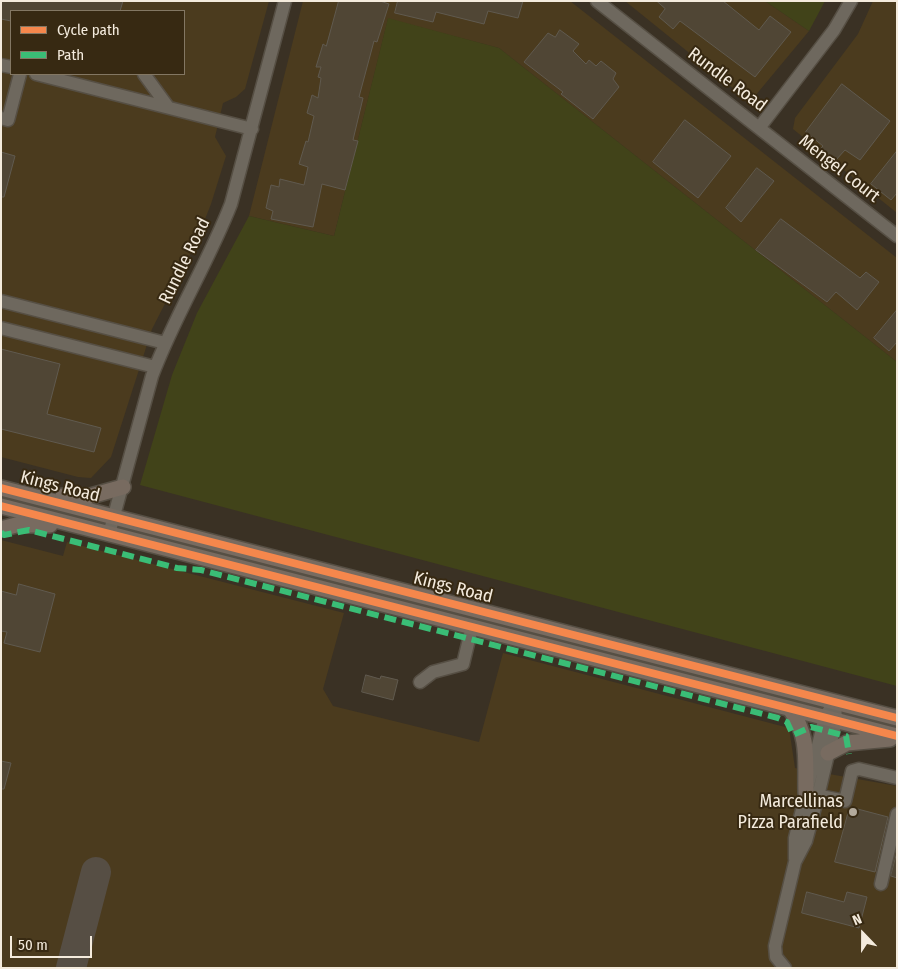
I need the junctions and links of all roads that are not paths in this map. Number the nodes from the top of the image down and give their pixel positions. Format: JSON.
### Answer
{"nodes":[{"id":1,"x":285,"y":1,"type":"edge"},
{"id":2,"x":597,"y":1,"type":"edge"},
{"id":3,"x":851,"y":1,"type":"edge"},
{"id":4,"x":20,"y":75,"type":"edge"},
{"id":5,"x":40,"y":75,"type":"edge"},
{"id":6,"x":145,"y":75,"type":"edge"},
{"id":7,"x":168,"y":108,"type":"junction"},
{"id":8,"x":1,"y":118,"type":"edge"},
{"id":9,"x":759,"y":128,"type":"junction"},
{"id":10,"x":252,"y":129,"type":"junction"},
{"id":11,"x":897,"y":236,"type":"edge"},
{"id":12,"x":1,"y":301,"type":"edge"},
{"id":13,"x":1,"y":328,"type":"edge"},
{"id":14,"x":165,"y":343,"type":"junction"},
{"id":15,"x":155,"y":367,"type":"junction"},
{"id":16,"x":123,"y":487,"type":"junction"},
{"id":17,"x":1,"y":488,"type":"edge"},
{"id":18,"x":16,"y":492,"type":"junction"},
{"id":19,"x":1,"y":506,"type":"edge"},
{"id":20,"x":115,"y":516,"type":"junction"},
{"id":21,"x":79,"y":526,"type":"junction"},
{"id":22,"x":1,"y":529,"type":"edge"},
{"id":23,"x":109,"y":534,"type":"junction"},
{"id":24,"x":472,"y":627,"type":"junction"},
{"id":25,"x":420,"y":682,"type":"dead end"},
{"id":26,"x":834,"y":702,"type":"junction"},
{"id":27,"x":790,"y":709,"type":"junction"},
{"id":28,"x":897,"y":718,"type":"edge"},
{"id":29,"x":830,"y":719,"type":"junction"},
{"id":30,"x":897,"y":738,"type":"edge"},
{"id":31,"x":828,"y":753,"type":"junction"},
{"id":32,"x":897,"y":778,"type":"edge"},
{"id":33,"x":812,"y":795,"type":"junction"},
{"id":34,"x":897,"y":814,"type":"edge"},
{"id":35,"x":881,"y":884,"type":"dead end"},
{"id":36,"x":785,"y":968,"type":"edge"}],
"edges":[{"from":1,"to":10,"type":"street","name":"Rundle Road"},
{"from":2,"to":9,"type":"street","name":"Rundle Road"},
{"from":3,"to":9,"type":"street","name":"Rundle Road"},
{"from":4,"to":8,"type":"street"},
{"from":5,"to":7,"type":"street"},
{"from":6,"to":7,"type":"street"},
{"from":7,"to":10,"type":"street"},
{"from":9,"to":11,"type":"street","name":"Mengel Court"},
{"from":10,"to":14,"type":"street","name":"Rundle Road"},
{"from":12,"to":14,"type":"street"},
{"from":13,"to":15,"type":"street"},
{"from":14,"to":15,"type":"street","name":"Rundle Road"},
{"from":15,"to":16,"type":"street","name":"Rundle Road"},
{"from":16,"to":18,"type":"main road"},
{"from":16,"to":20,"type":"street","name":"Rundle Road"},
{"from":17,"to":18,"type":"main road","name":"Kings Road"},
{"from":18,"to":20,"type":"main road","name":"Kings Road"},
{"from":19,"to":21,"type":"main road","name":"Kings Road"},
{"from":20,"to":23,"type":"street","name":"Rundle Road"},
{"from":20,"to":26,"type":"main road","name":"Kings Road"},
{"from":21,"to":22,"type":"main road"},
{"from":21,"to":23,"type":"main road","name":"Kings Road"},
{"from":23,"to":24,"type":"main road","name":"Kings Road"},
{"from":24,"to":25,"type":"street"},
{"from":24,"to":27,"type":"main road","name":"Kings Road"},
{"from":26,"to":28,"type":"main road","name":"Kings Road"},
{"from":26,"to":29,"type":"street"},
{"from":27,"to":29,"type":"main road","name":"Kings Road"},
{"from":27,"to":33,"type":"main road"},
{"from":29,"to":30,"type":"main road","name":"Kings Road"},
{"from":29,"to":31,"type":"street"},
{"from":29,"to":33,"type":"street"},
{"from":30,"to":31,"type":"main road"},
{"from":31,"to":33,"type":"street"},
{"from":32,"to":33,"type":"street"},
{"from":33,"to":36,"type":"street"},
{"from":34,"to":35,"type":"street"}]}
